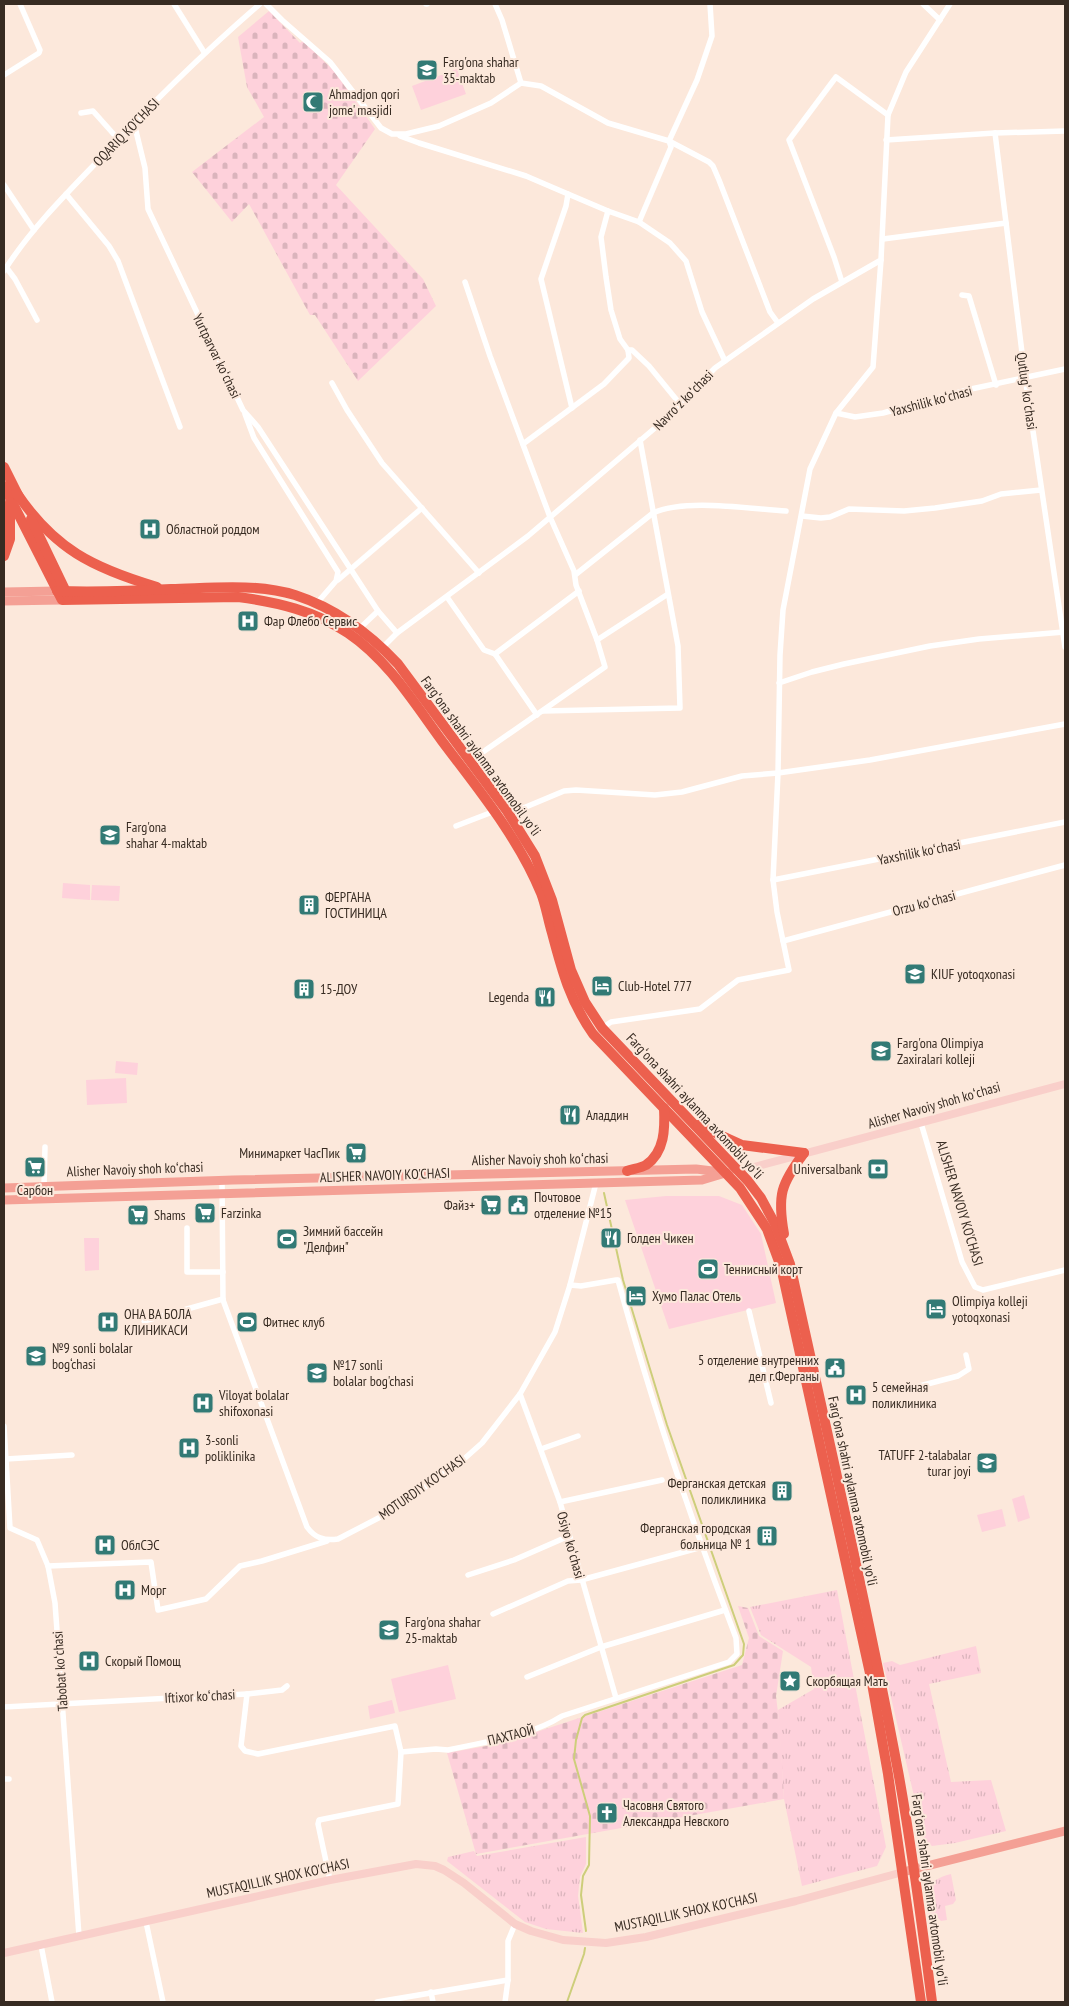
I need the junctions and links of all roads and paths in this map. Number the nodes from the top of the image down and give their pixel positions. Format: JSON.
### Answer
{"nodes":[{"id":1,"x":20,"y":4,"type":"edge"},
{"id":2,"x":174,"y":4,"type":"edge"},
{"id":3,"x":260,"y":4,"type":"edge"},
{"id":4,"x":266,"y":4,"type":"edge"},
{"id":5,"x":495,"y":4,"type":"edge"},
{"id":6,"x":710,"y":4,"type":"edge"},
{"id":7,"x":923,"y":4,"type":"edge"},
{"id":8,"x":950,"y":4,"type":"edge"},
{"id":9,"x":940,"y":20,"type":"junction"},
{"id":10,"x":204,"y":52,"type":"junction"},
{"id":11,"x":4,"y":75,"type":"edge"},
{"id":12,"x":521,"y":83,"type":"junction"},
{"id":13,"x":81,"y":113,"type":"dead end"},
{"id":14,"x":888,"y":115,"type":"junction"},
{"id":15,"x":134,"y":123,"type":"junction"},
{"id":16,"x":1065,"y":131,"type":"edge"},
{"id":17,"x":995,"y":133,"type":"junction"},
{"id":18,"x":396,"y":134,"type":"junction"},
{"id":19,"x":118,"y":139,"type":"junction"},
{"id":20,"x":886,"y":140,"type":"junction"},
{"id":21,"x":669,"y":141,"type":"junction"},
{"id":22,"x":4,"y":186,"type":"edge"},
{"id":23,"x":66,"y":194,"type":"junction"},
{"id":24,"x":568,"y":194,"type":"junction"},
{"id":25,"x":608,"y":211,"type":"junction"},
{"id":26,"x":639,"y":222,"type":"junction"},
{"id":27,"x":1006,"y":224,"type":"junction"},
{"id":28,"x":34,"y":230,"type":"junction"},
{"id":29,"x":883,"y":239,"type":"junction"},
{"id":30,"x":882,"y":260,"type":"junction"},
{"id":31,"x":5,"y":269,"type":"edge"},
{"id":32,"x":465,"y":282,"type":"dead end"},
{"id":33,"x":842,"y":282,"type":"junction"},
{"id":34,"x":962,"y":295,"type":"dead end"},
{"id":35,"x":37,"y":320,"type":"dead end"},
{"id":36,"x":778,"y":323,"type":"junction"},
{"id":37,"x":628,"y":350,"type":"junction"},
{"id":38,"x":724,"y":361,"type":"junction"},
{"id":39,"x":1065,"y":369,"type":"edge"},
{"id":40,"x":1025,"y":378,"type":"junction"},
{"id":41,"x":332,"y":383,"type":"dead end"},
{"id":42,"x":996,"y":385,"type":"junction"},
{"id":43,"x":680,"y":404,"type":"junction"},
{"id":44,"x":572,"y":408,"type":"junction"},
{"id":45,"x":243,"y":410,"type":"junction"},
{"id":46,"x":836,"y":413,"type":"junction"},
{"id":47,"x":180,"y":427,"type":"dead end"},
{"id":48,"x":640,"y":440,"type":"junction"},
{"id":49,"x":523,"y":444,"type":"junction"},
{"id":50,"x":4,"y":467,"type":"edge"},
{"id":51,"x":4,"y":486,"type":"edge"},
{"id":52,"x":1042,"y":490,"type":"junction"},
{"id":53,"x":13,"y":495,"type":"junction"},
{"id":54,"x":422,"y":508,"type":"junction"},
{"id":55,"x":786,"y":511,"type":"dead end"},
{"id":56,"x":653,"y":513,"type":"junction"},
{"id":57,"x":802,"y":516,"type":"junction"},
{"id":58,"x":550,"y":517,"type":"junction"},
{"id":59,"x":4,"y":556,"type":"edge"},
{"id":60,"x":350,"y":568,"type":"junction"},
{"id":61,"x":479,"y":574,"type":"junction"},
{"id":62,"x":575,"y":575,"type":"junction"},
{"id":63,"x":336,"y":581,"type":"junction"},
{"id":64,"x":168,"y":590,"type":"junction"},
{"id":65,"x":579,"y":591,"type":"junction"},
{"id":66,"x":4,"y":592,"type":"edge"},
{"id":67,"x":668,"y":594,"type":"junction"},
{"id":68,"x":64,"y":595,"type":"junction"},
{"id":69,"x":447,"y":597,"type":"junction"},
{"id":70,"x":4,"y":601,"type":"edge"},
{"id":71,"x":317,"y":604,"type":"junction"},
{"id":72,"x":378,"y":611,"type":"junction"},
{"id":73,"x":346,"y":626,"type":"junction"},
{"id":74,"x":358,"y":629,"type":"junction"},
{"id":75,"x":1064,"y":632,"type":"edge"},
{"id":76,"x":397,"y":633,"type":"junction"},
{"id":77,"x":597,"y":640,"type":"junction"},
{"id":78,"x":1065,"y":647,"type":"edge"},
{"id":79,"x":382,"y":648,"type":"junction"},
{"id":80,"x":495,"y":654,"type":"junction"},
{"id":81,"x":779,"y":683,"type":"junction"},
{"id":82,"x":543,"y":711,"type":"junction"},
{"id":83,"x":537,"y":715,"type":"junction"},
{"id":84,"x":1065,"y":724,"type":"edge"},
{"id":85,"x":470,"y":761,"type":"junction"},
{"id":86,"x":778,"y":773,"type":"junction"},
{"id":87,"x":494,"y":811,"type":"junction"},
{"id":88,"x":510,"y":814,"type":"junction"},
{"id":89,"x":1065,"y":822,"type":"edge"},
{"id":90,"x":456,"y":826,"type":"dead end"},
{"id":91,"x":1065,"y":865,"type":"edge"},
{"id":92,"x":773,"y":880,"type":"junction"},
{"id":93,"x":783,"y":941,"type":"junction"},
{"id":94,"x":602,"y":1028,"type":"junction"},
{"id":95,"x":1065,"y":1084,"type":"edge"},
{"id":96,"x":664,"y":1108,"type":"junction"},
{"id":97,"x":690,"y":1121,"type":"junction"},
{"id":98,"x":921,"y":1123,"type":"junction"},
{"id":99,"x":45,"y":1147,"type":"dead end"},
{"id":100,"x":804,"y":1153,"type":"junction"},
{"id":101,"x":627,"y":1171,"type":"junction"},
{"id":102,"x":739,"y":1171,"type":"junction"},
{"id":103,"x":727,"y":1173,"type":"junction"},
{"id":104,"x":222,"y":1180,"type":"junction"},
{"id":105,"x":596,"y":1183,"type":"junction"},
{"id":106,"x":44,"y":1186,"type":"junction"},
{"id":107,"x":4,"y":1188,"type":"edge"},
{"id":108,"x":222,"y":1193,"type":"junction"},
{"id":109,"x":4,"y":1200,"type":"edge"},
{"id":110,"x":187,"y":1228,"type":"dead end"},
{"id":111,"x":790,"y":1264,"type":"junction"},
{"id":112,"x":1065,"y":1270,"type":"edge"},
{"id":113,"x":223,"y":1272,"type":"junction"},
{"id":114,"x":570,"y":1285,"type":"junction"},
{"id":115,"x":223,"y":1299,"type":"junction"},
{"id":116,"x":748,"y":1311,"type":"dead end"},
{"id":117,"x":144,"y":1322,"type":"dead end"},
{"id":118,"x":966,"y":1355,"type":"dead end"},
{"id":119,"x":908,"y":1389,"type":"dead end"},
{"id":120,"x":520,"y":1394,"type":"junction"},
{"id":121,"x":771,"y":1403,"type":"dead end"},
{"id":122,"x":4,"y":1426,"type":"edge"},
{"id":123,"x":578,"y":1436,"type":"dead end"},
{"id":124,"x":541,"y":1449,"type":"junction"},
{"id":125,"x":72,"y":1455,"type":"dead end"},
{"id":126,"x":6,"y":1459,"type":"junction"},
{"id":127,"x":662,"y":1480,"type":"dead end"},
{"id":128,"x":560,"y":1502,"type":"junction"},
{"id":129,"x":569,"y":1536,"type":"junction"},
{"id":130,"x":329,"y":1540,"type":"junction"},
{"id":131,"x":702,"y":1547,"type":"junction"},
{"id":132,"x":48,"y":1566,"type":"junction"},
{"id":133,"x":468,"y":1575,"type":"dead end"},
{"id":134,"x":581,"y":1580,"type":"junction"},
{"id":135,"x":725,"y":1610,"type":"junction"},
{"id":136,"x":493,"y":1614,"type":"dead end"},
{"id":137,"x":601,"y":1647,"type":"junction"},
{"id":138,"x":527,"y":1677,"type":"dead end"},
{"id":139,"x":287,"y":1686,"type":"dead end"},
{"id":140,"x":247,"y":1694,"type":"junction"},
{"id":141,"x":616,"y":1698,"type":"junction"},
{"id":142,"x":62,"y":1703,"type":"junction"},
{"id":143,"x":4,"y":1707,"type":"edge"},
{"id":144,"x":401,"y":1752,"type":"junction"},
{"id":145,"x":1065,"y":1831,"type":"edge"},
{"id":146,"x":914,"y":1868,"type":"junction"},
{"id":147,"x":903,"y":1872,"type":"junction"},
{"id":148,"x":330,"y":1880,"type":"junction"},
{"id":149,"x":146,"y":1922,"type":"junction"},
{"id":150,"x":515,"y":1924,"type":"junction"},
{"id":151,"x":79,"y":1936,"type":"junction"},
{"id":152,"x":41,"y":1945,"type":"junction"},
{"id":153,"x":4,"y":1953,"type":"edge"},
{"id":154,"x":508,"y":1980,"type":"junction"},
{"id":155,"x":431,"y":1992,"type":"junction"},
{"id":156,"x":52,"y":2002,"type":"edge"},
{"id":157,"x":162,"y":2002,"type":"edge"},
{"id":158,"x":377,"y":2002,"type":"edge"},
{"id":159,"x":433,"y":2002,"type":"edge"},
{"id":160,"x":505,"y":2002,"type":"edge"},
{"id":161,"x":921,"y":2002,"type":"edge"},
{"id":162,"x":932,"y":2002,"type":"edge"}],
"edges":[{"from":1,"to":11,"type":"street"},
{"from":2,"to":10,"type":"street"},
{"from":3,"to":10,"type":"street","name":"OQARIQ KO'CHASI"},
{"from":4,"to":18,"type":"street"},
{"from":5,"to":12,"type":"street"},
{"from":6,"to":21,"type":"street"},
{"from":7,"to":9,"type":"street"},
{"from":8,"to":9,"type":"street"},
{"from":9,"to":14,"type":"street"},
{"from":10,"to":15,"type":"street","name":"OQARIQ KO'CHASI"},
{"from":12,"to":18,"type":"street"},
{"from":12,"to":21,"type":"street"},
{"from":13,"to":19,"type":"street"},
{"from":14,"to":20,"type":"street"},
{"from":14,"to":33,"type":"street"},
{"from":15,"to":19,"type":"street","name":"OQARIQ KO'CHASI"},
{"from":15,"to":45,"type":"street","name":"Yurtparvar koʻchasi"},
{"from":16,"to":17,"type":"street"},
{"from":17,"to":20,"type":"street"},
{"from":17,"to":27,"type":"street","name":"Qutlugʻ koʻchasi"},
{"from":18,"to":24,"type":"street"},
{"from":19,"to":23,"type":"street","name":"OQARIQ KO'CHASI"},
{"from":20,"to":29,"type":"street"},
{"from":21,"to":26,"type":"street"},
{"from":21,"to":36,"type":"street"},
{"from":22,"to":28,"type":"street"},
{"from":23,"to":28,"type":"street","name":"OQARIQ KO'CHASI"},
{"from":23,"to":47,"type":"street"},
{"from":24,"to":25,"type":"street"},
{"from":24,"to":44,"type":"street"},
{"from":25,"to":26,"type":"street"},
{"from":25,"to":37,"type":"street"},
{"from":26,"to":38,"type":"street"},
{"from":27,"to":29,"type":"street"},
{"from":27,"to":40,"type":"street","name":"Qutlugʻ koʻchasi"},
{"from":28,"to":31,"type":"street","name":"OQARIQ KO'CHASI"},
{"from":29,"to":30,"type":"street"},
{"from":30,"to":33,"type":"street","name":"Navroʻz koʻchasi"},
{"from":30,"to":46,"type":"street"},
{"from":31,"to":35,"type":"street"},
{"from":32,"to":49,"type":"street"},
{"from":33,"to":36,"type":"street","name":"Navroʻz koʻchasi"},
{"from":34,"to":42,"type":"street"},
{"from":36,"to":38,"type":"street","name":"Navroʻz koʻchasi"},
{"from":37,"to":43,"type":"street"},
{"from":37,"to":44,"type":"street"},
{"from":38,"to":43,"type":"street","name":"Navroʻz koʻchasi"},
{"from":39,"to":40,"type":"street","name":"Yaxshilik koʻchasi"},
{"from":40,"to":42,"type":"street","name":"Yaxshilik koʻchasi"},
{"from":40,"to":52,"type":"street","name":"Qutlugʻ koʻchasi"},
{"from":41,"to":54,"type":"street"},
{"from":42,"to":46,"type":"street","name":"Yaxshilik koʻchasi"},
{"from":43,"to":48,"type":"street","name":"Navroʻz koʻchasi"},
{"from":44,"to":49,"type":"street"},
{"from":45,"to":60,"type":"street","name":"Yurtparvar koʻchasi"},
{"from":45,"to":63,"type":"street"},
{"from":46,"to":57,"type":"street"},
{"from":48,"to":56,"type":"street"},
{"from":48,"to":58,"type":"street","name":"Navroʻz koʻchasi"},
{"from":49,"to":58,"type":"street"},
{"from":50,"to":53,"type":"highway"},
{"from":51,"to":53,"type":"highway"},
{"from":52,"to":57,"type":"street"},
{"from":52,"to":75,"type":"street","name":"Qutlugʻ koʻchasi"},
{"from":53,"to":59,"type":"highway"},
{"from":53,"to":64,"type":"highway"},
{"from":53,"to":68,"type":"highway"},
{"from":54,"to":60,"type":"street"},
{"from":54,"to":61,"type":"street"},
{"from":55,"to":56,"type":"street"},
{"from":56,"to":62,"type":"street"},
{"from":56,"to":67,"type":"street"},
{"from":57,"to":81,"type":"street"},
{"from":58,"to":61,"type":"street","name":"Navroʻz koʻchasi"},
{"from":58,"to":62,"type":"street"},
{"from":60,"to":63,"type":"street"},
{"from":60,"to":72,"type":"street","name":"Yurtparvar koʻchasi"},
{"from":61,"to":69,"type":"street","name":"Navroʻz koʻchasi"},
{"from":62,"to":65,"type":"street"},
{"from":63,"to":71,"type":"street"},
{"from":64,"to":68,"type":"highway","name":"Fargʻona shahri aylanma avtomobil yoʻli"},
{"from":64,"to":71,"type":"highway","name":"Fargʻona shahri aylanma avtomobil yoʻli"},
{"from":65,"to":77,"type":"street"},
{"from":65,"to":80,"type":"street"},
{"from":66,"to":68,"type":"main road"},
{"from":67,"to":77,"type":"street"},
{"from":67,"to":82,"type":"street"},
{"from":68,"to":70,"type":"main road"},
{"from":68,"to":73,"type":"highway","name":"Fargʻona shahri aylanma avtomobil yoʻli"},
{"from":69,"to":76,"type":"street","name":"Navroʻz koʻchasi"},
{"from":69,"to":80,"type":"street"},
{"from":71,"to":73,"type":"highway","name":"Fargʻona shahri aylanma avtomobil yoʻli"},
{"from":72,"to":74,"type":"street"},
{"from":72,"to":76,"type":"street","name":"Yurtparvar koʻchasi"},
{"from":73,"to":74,"type":"highway","name":"Fargʻona shahri aylanma avtomobil yoʻli"},
{"from":73,"to":87,"type":"highway","name":"Fargʻona shahri aylanma avtomobil yoʻli"},
{"from":74,"to":79,"type":"highway","name":"Fargʻona shahri aylanma avtomobil yoʻli"},
{"from":75,"to":78,"type":"street","name":"Qutlugʻ koʻchasi"},
{"from":75,"to":81,"type":"street"},
{"from":76,"to":79,"type":"street","name":"Navroʻz koʻchasi"},
{"from":77,"to":82,"type":"street"},
{"from":79,"to":85,"type":"highway","name":"Fargʻona shahri aylanma avtomobil yoʻli"},
{"from":80,"to":83,"type":"street"},
{"from":81,"to":86,"type":"street"},
{"from":82,"to":83,"type":"street"},
{"from":83,"to":85,"type":"street"},
{"from":84,"to":86,"type":"street"},
{"from":85,"to":88,"type":"highway","name":"Fargʻona shahri aylanma avtomobil yoʻli"},
{"from":86,"to":88,"type":"street"},
{"from":86,"to":92,"type":"street"},
{"from":87,"to":90,"type":"street"},
{"from":87,"to":96,"type":"highway","name":"Fargʻona shahri aylanma avtomobil yoʻli"},
{"from":88,"to":94,"type":"highway","name":"Fargʻona shahri aylanma avtomobil yoʻli"},
{"from":89,"to":92,"type":"street","name":"Yaxshilik koʻchasi"},
{"from":91,"to":93,"type":"street","name":"Orzu koʻchasi"},
{"from":92,"to":93,"type":"street"},
{"from":93,"to":94,"type":"street"},
{"from":94,"to":97,"type":"highway","name":"Fargʻona shahri aylanma avtomobil yoʻli"},
{"from":95,"to":98,"type":"main road","name":"Alisher Navoiy shoh koʻchasi"},
{"from":96,"to":101,"type":"highway"},
{"from":96,"to":103,"type":"highway","name":"Fargʻona shahri aylanma avtomobil yoʻli"},
{"from":97,"to":100,"type":"highway"},
{"from":97,"to":102,"type":"highway","name":"Fargʻona shahri aylanma avtomobil yoʻli"},
{"from":98,"to":100,"type":"main road","name":"Alisher Navoiy shoh koʻchasi"},
{"from":98,"to":112,"type":"street","name":"ALISHER NAVOIY KO'CHASI"},
{"from":99,"to":106,"type":"street"},
{"from":100,"to":102,"type":"main road","name":"Alisher Navoiy shoh koʻchasi"},
{"from":100,"to":111,"type":"highway"},
{"from":101,"to":103,"type":"main road","name":"Alisher Navoiy shoh koʻchasi"},
{"from":101,"to":104,"type":"main road","name":"Alisher Navoiy shoh koʻchasi"},
{"from":102,"to":103,"type":"main road","name":"Alisher Navoiy shoh koʻchasi"},
{"from":102,"to":111,"type":"highway","name":"Fargʻona shahri aylanma avtomobil yoʻli"},
{"from":103,"to":105,"type":"main road","name":"ALISHER NAVOIY KO'CHASI"},
{"from":103,"to":147,"type":"highway","name":"Fargʻona shahri aylanma avtomobil yoʻli"},
{"from":104,"to":106,"type":"main road","name":"Alisher Navoiy shoh koʻchasi"},
{"from":104,"to":108,"type":"street"},
{"from":105,"to":108,"type":"main road","name":"ALISHER NAVOIY KO'CHASI"},
{"from":105,"to":114,"type":"street","name":"MOTURDIY KO'CHASI"},
{"from":106,"to":107,"type":"main road","name":"Alisher Navoiy shoh koʻchasi"},
{"from":108,"to":109,"type":"main road","name":"Alisher Navoiy shoh koʻchasi"},
{"from":108,"to":113,"type":"street"},
{"from":110,"to":113,"type":"street"},
{"from":111,"to":146,"type":"highway","name":"Fargʻona shahri aylanma avtomobil yoʻli"},
{"from":113,"to":115,"type":"street"},
{"from":114,"to":120,"type":"street","name":"MOTURDIY KO'CHASI"},
{"from":114,"to":131,"type":"street"},
{"from":115,"to":117,"type":"street"},
{"from":115,"to":130,"type":"street"},
{"from":116,"to":121,"type":"street"},
{"from":118,"to":119,"type":"street"},
{"from":120,"to":124,"type":"street","name":"Osiyo koʻchasi"},
{"from":120,"to":130,"type":"street","name":"MOTURDIY KO'CHASI"},
{"from":122,"to":126,"type":"street","name":"Tabobat koʻchasi"},
{"from":123,"to":124,"type":"street"},
{"from":124,"to":128,"type":"street","name":"Osiyo koʻchasi"},
{"from":125,"to":126,"type":"street"},
{"from":126,"to":132,"type":"street","name":"Tabobat koʻchasi"},
{"from":127,"to":128,"type":"street"},
{"from":128,"to":129,"type":"street","name":"Osiyo koʻchasi"},
{"from":129,"to":133,"type":"street"},
{"from":129,"to":134,"type":"street","name":"Osiyo koʻchasi"},
{"from":130,"to":132,"type":"street","name":"MOTURDIY KO'CHASI"},
{"from":131,"to":134,"type":"street"},
{"from":131,"to":135,"type":"street"},
{"from":132,"to":142,"type":"street","name":"Tabobat koʻchasi"},
{"from":134,"to":136,"type":"street"},
{"from":134,"to":137,"type":"street","name":"Osiyo koʻchasi"},
{"from":135,"to":137,"type":"street"},
{"from":135,"to":141,"type":"street","name":"ПАХТАОЙ"},
{"from":137,"to":138,"type":"street"},
{"from":137,"to":141,"type":"street","name":"Osiyo koʻchasi"},
{"from":139,"to":140,"type":"street"},
{"from":140,"to":142,"type":"street","name":"Iftixor koʻchasi"},
{"from":140,"to":144,"type":"street","name":"Iftixor koʻchasi"},
{"from":141,"to":144,"type":"street","name":"ПАХТАОЙ"},
{"from":142,"to":143,"type":"street","name":"Iftixor koʻchasi"},
{"from":142,"to":151,"type":"street","name":"Tabobat koʻchasi"},
{"from":144,"to":148,"type":"street"},
{"from":145,"to":146,"type":"main road","name":"MUSTAQILLIK SHOX KO'CHASI"},
{"from":146,"to":147,"type":"main road","name":"MUSTAQILLIK SHOX KO'CHASI"},
{"from":146,"to":162,"type":"highway","name":"Fargʻona shahri aylanma avtomobil yoʻli"},
{"from":147,"to":150,"type":"main road","name":"MUSTAQILLIK SHOX KO'CHASI"},
{"from":147,"to":161,"type":"highway","name":"Fargʻona shahri aylanma avtomobil yoʻli"},
{"from":148,"to":149,"type":"main road","name":"MUSTAQILLIK SHOX KO'CHASI"},
{"from":148,"to":150,"type":"main road","name":"MUSTAQILLIK SHOX KO'CHASI"},
{"from":149,"to":151,"type":"main road","name":"MUSTAQILLIK SHOX KO'CHASI"},
{"from":149,"to":157,"type":"street"},
{"from":150,"to":154,"type":"street"},
{"from":151,"to":152,"type":"main road","name":"MUSTAQILLIK SHOX KO'CHASI"},
{"from":152,"to":153,"type":"main road","name":"MUSTAQILLIK SHOX KO'CHASI"},
{"from":152,"to":156,"type":"street"},
{"from":154,"to":155,"type":"street"},
{"from":154,"to":160,"type":"street"},
{"from":155,"to":158,"type":"street"},
{"from":155,"to":159,"type":"street"}]}
